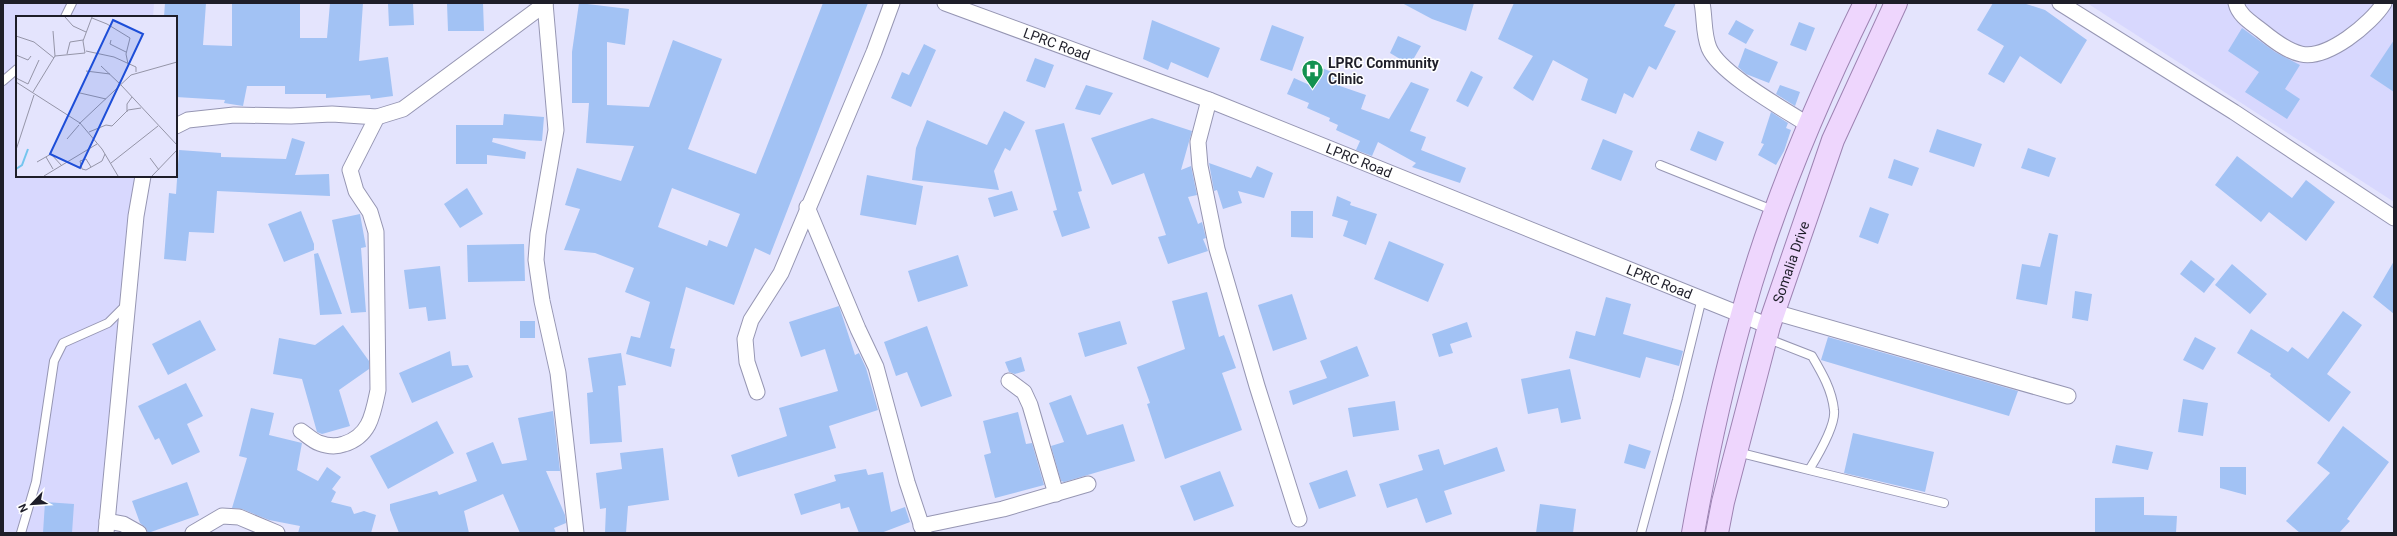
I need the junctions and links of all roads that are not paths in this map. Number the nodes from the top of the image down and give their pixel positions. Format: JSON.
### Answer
{"nodes":[{"id":1,"x":72,"y":3,"type":"edge"},
{"id":2,"x":892,"y":3,"type":"edge"},
{"id":3,"x":945,"y":3,"type":"edge"},
{"id":4,"x":1702,"y":3,"type":"edge"},
{"id":5,"x":1865,"y":3,"type":"edge"},
{"id":6,"x":1896,"y":3,"type":"edge"},
{"id":7,"x":2060,"y":3,"type":"edge"},
{"id":8,"x":2236,"y":3,"type":"edge"},
{"id":9,"x":2384,"y":3,"type":"edge"},
{"id":10,"x":545,"y":4,"type":"edge"},
{"id":11,"x":66,"y":16,"type":"edge"},
{"id":12,"x":16,"y":70,"type":"edge"},
{"id":13,"x":3,"y":81,"type":"edge"},
{"id":14,"x":1209,"y":100,"type":"junction"},
{"id":15,"x":377,"y":117,"type":"junction"},
{"id":16,"x":177,"y":126,"type":"edge"},
{"id":17,"x":1810,"y":126,"type":"junction"},
{"id":18,"x":1660,"y":165,"type":"dead end"},
{"id":19,"x":143,"y":177,"type":"edge"},
{"id":20,"x":807,"y":207,"type":"junction"},
{"id":21,"x":1776,"y":211,"type":"junction"},
{"id":22,"x":2394,"y":218,"type":"edge"},
{"id":23,"x":1702,"y":298,"type":"junction"},
{"id":24,"x":128,"y":302,"type":"junction"},
{"id":25,"x":1742,"y":314,"type":"junction"},
{"id":26,"x":1769,"y":325,"type":"junction"},
{"id":27,"x":1009,"y":381,"type":"dead end"},
{"id":28,"x":757,"y":392,"type":"dead end"},
{"id":29,"x":2068,"y":396,"type":"dead end"},
{"id":30,"x":301,"y":431,"type":"dead end"},
{"id":31,"x":1736,"y":452,"type":"junction"},
{"id":32,"x":1809,"y":470,"type":"junction"},
{"id":33,"x":1088,"y":484,"type":"dead end"},
{"id":34,"x":1056,"y":494,"type":"junction"},
{"id":35,"x":1944,"y":502,"type":"dead end"},
{"id":36,"x":1299,"y":519,"type":"dead end"},
{"id":37,"x":106,"y":527,"type":"edge"},
{"id":38,"x":923,"y":529,"type":"edge"},
{"id":39,"x":21,"y":533,"type":"edge"},
{"id":40,"x":139,"y":533,"type":"edge"},
{"id":41,"x":193,"y":533,"type":"edge"},
{"id":42,"x":277,"y":533,"type":"edge"},
{"id":43,"x":576,"y":533,"type":"edge"},
{"id":44,"x":1641,"y":533,"type":"edge"},
{"id":45,"x":1692,"y":533,"type":"edge"},
{"id":46,"x":1717,"y":533,"type":"edge"}],
"edges":[{"from":1,"to":11,"type":"lane"},
{"from":2,"to":20,"type":"street"},
{"from":3,"to":14,"type":"street","name":"LPRC Road"},
{"from":4,"to":17,"type":"street"},
{"from":5,"to":17,"type":"main road"},
{"from":6,"to":26,"type":"main road","name":"Somalia Drive"},
{"from":7,"to":22,"type":"street"},
{"from":8,"to":9,"type":"street"},
{"from":10,"to":15,"type":"street"},
{"from":10,"to":43,"type":"street"},
{"from":12,"to":13,"type":"lane"},
{"from":14,"to":23,"type":"street","name":"LPRC Road"},
{"from":14,"to":36,"type":"street"},
{"from":15,"to":16,"type":"street"},
{"from":15,"to":30,"type":"street"},
{"from":17,"to":21,"type":"main road"},
{"from":18,"to":21,"type":"lane"},
{"from":19,"to":24,"type":"street"},
{"from":20,"to":28,"type":"street"},
{"from":20,"to":38,"type":"street"},
{"from":21,"to":25,"type":"main road"},
{"from":23,"to":25,"type":"street","name":"LPRC Road"},
{"from":23,"to":44,"type":"lane"},
{"from":24,"to":37,"type":"street"},
{"from":24,"to":39,"type":"lane"},
{"from":25,"to":26,"type":"street","name":"LPRC Road"},
{"from":25,"to":45,"type":"main road"},
{"from":26,"to":29,"type":"street","name":"LPRC Road"},
{"from":26,"to":31,"type":"main road","name":"Somalia Drive"},
{"from":26,"to":32,"type":"lane"},
{"from":27,"to":34,"type":"street"},
{"from":31,"to":32,"type":"lane"},
{"from":31,"to":46,"type":"main road","name":"Somalia Drive"},
{"from":32,"to":35,"type":"lane"},
{"from":33,"to":34,"type":"street"},
{"from":34,"to":38,"type":"street"},
{"from":37,"to":40,"type":"street"},
{"from":41,"to":42,"type":"street"}]}
